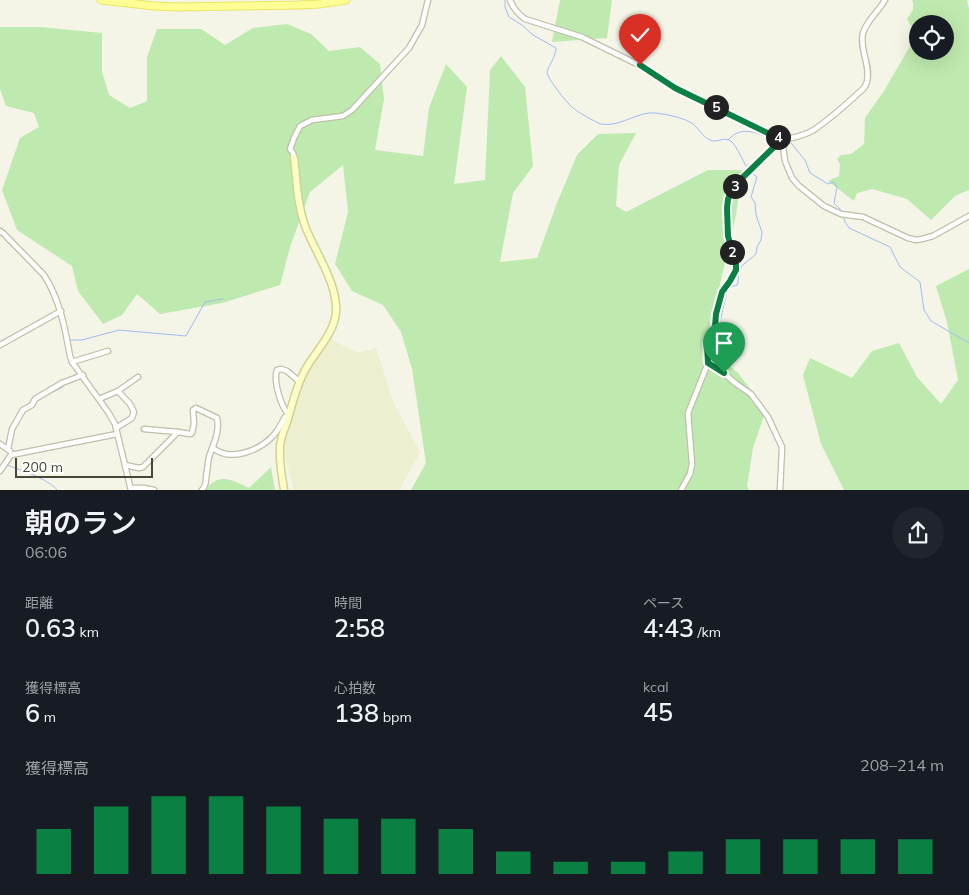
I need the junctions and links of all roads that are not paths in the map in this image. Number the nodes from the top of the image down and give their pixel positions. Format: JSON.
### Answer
{"nodes":[{"id":1,"x":100,"y":0,"type":"edge"},
{"id":2,"x":346,"y":0,"type":"edge"},
{"id":3,"x":428,"y":0,"type":"edge"},
{"id":4,"x":510,"y":0,"type":"edge"},
{"id":5,"x":886,"y":0,"type":"edge"},
{"id":6,"x":116,"y":1,"type":"edge"},
{"id":7,"x":243,"y":3,"type":"edge"},
{"id":8,"x":781,"y":139,"type":"junction"},
{"id":9,"x":294,"y":158,"type":"joint"},
{"id":10,"x":969,"y":216,"type":"edge"},
{"id":11,"x":0,"y":231,"type":"edge"},
{"id":12,"x":60,"y":311,"type":"junction"},
{"id":13,"x":0,"y":345,"type":"edge"},
{"id":14,"x":108,"y":351,"type":"dead end"},
{"id":15,"x":72,"y":362,"type":"junction"},
{"id":16,"x":708,"y":363,"type":"junction"},
{"id":17,"x":83,"y":375,"type":"junction"},
{"id":18,"x":138,"y":377,"type":"dead end"},
{"id":19,"x":300,"y":382,"type":"junction"},
{"id":20,"x":118,"y":391,"type":"junction"},
{"id":21,"x":99,"y":399,"type":"junction"},
{"id":22,"x":289,"y":416,"type":"junction"},
{"id":23,"x":116,"y":428,"type":"junction"},
{"id":24,"x":144,"y":429,"type":"dead end"},
{"id":25,"x":178,"y":432,"type":"junction"},
{"id":26,"x":117,"y":434,"type":"junction"},
{"id":27,"x":0,"y":444,"type":"edge"},
{"id":28,"x":213,"y":448,"type":"junction"},
{"id":29,"x":8,"y":449,"type":"junction"},
{"id":30,"x":12,"y":455,"type":"junction"},
{"id":31,"x":125,"y":465,"type":"junction"},
{"id":32,"x":0,"y":471,"type":"edge"},
{"id":33,"x":131,"y":489,"type":"edge"},
{"id":34,"x":154,"y":490,"type":"edge"},
{"id":35,"x":202,"y":490,"type":"edge"},
{"id":36,"x":284,"y":490,"type":"edge"},
{"id":37,"x":681,"y":490,"type":"edge"},
{"id":38,"x":780,"y":490,"type":"edge"}],
"edges":[{"from":1,"to":6,"type":"main road"},
{"from":2,"to":7,"type":"main road"},
{"from":3,"to":9,"type":"street"},
{"from":4,"to":8,"type":"street"},
{"from":5,"to":8,"type":"street"},
{"from":6,"to":7,"type":"main road"},
{"from":8,"to":10,"type":"street"},
{"from":8,"to":16,"type":"street"},
{"from":9,"to":19,"type":"street"},
{"from":11,"to":12,"type":"street"},
{"from":12,"to":13,"type":"street"},
{"from":12,"to":15,"type":"street"},
{"from":14,"to":15,"type":"street"},
{"from":15,"to":17,"type":"street"},
{"from":16,"to":37,"type":"street"},
{"from":16,"to":38,"type":"street"},
{"from":17,"to":21,"type":"street"},
{"from":17,"to":29,"type":"street"},
{"from":18,"to":20,"type":"street"},
{"from":19,"to":22,"type":"street"},
{"from":19,"to":22,"type":"street"},
{"from":20,"to":21,"type":"street"},
{"from":20,"to":23,"type":"street"},
{"from":21,"to":23,"type":"street"},
{"from":22,"to":28,"type":"street"},
{"from":22,"to":36,"type":"street"},
{"from":23,"to":26,"type":"street"},
{"from":24,"to":25,"type":"street"},
{"from":25,"to":28,"type":"street"},
{"from":25,"to":31,"type":"street"},
{"from":26,"to":30,"type":"street"},
{"from":26,"to":31,"type":"street"},
{"from":27,"to":29,"type":"street"},
{"from":28,"to":35,"type":"street"},
{"from":29,"to":30,"type":"street"},
{"from":30,"to":32,"type":"street"},
{"from":31,"to":33,"type":"street"},
{"from":33,"to":34,"type":"street"}]}
